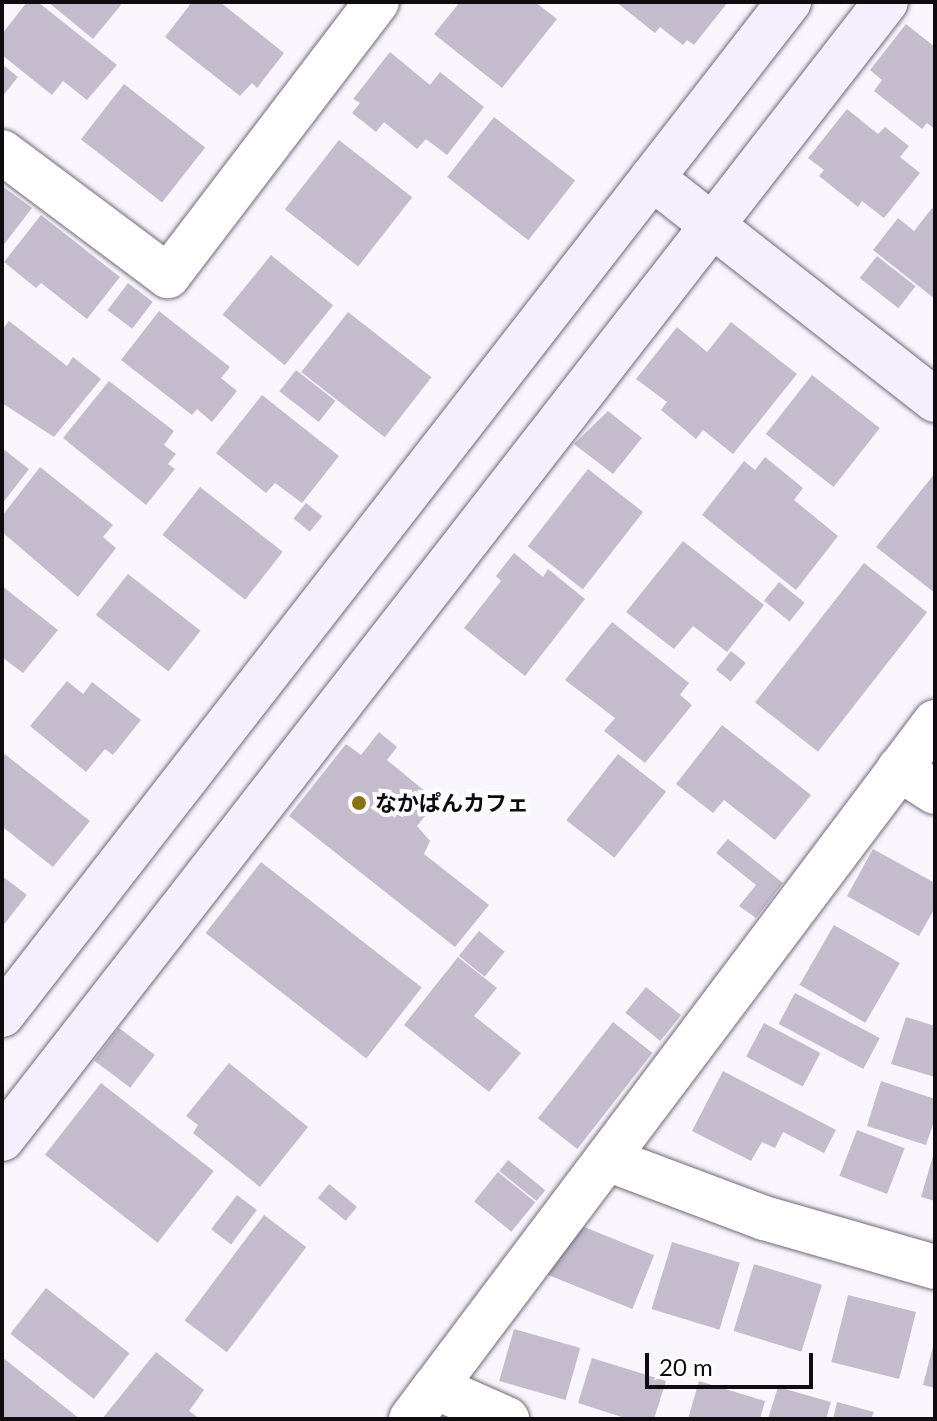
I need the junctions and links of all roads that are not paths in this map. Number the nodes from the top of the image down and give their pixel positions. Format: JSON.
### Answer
{"nodes":[{"id":1,"x":377,"y":2,"type":"edge"},
{"id":2,"x":789,"y":2,"type":"edge"},
{"id":3,"x":886,"y":2,"type":"edge"},
{"id":4,"x":2,"y":152,"type":"edge"},
{"id":5,"x":652,"y":178,"type":"junction"},
{"id":6,"x":711,"y":227,"type":"junction"},
{"id":7,"x":931,"y":387,"type":"edge"},
{"id":8,"x":935,"y":722,"type":"edge"},
{"id":9,"x":917,"y":780,"type":"edge"},
{"id":10,"x":2,"y":1015,"type":"edge"},
{"id":11,"x":2,"y":1139,"type":"edge"},
{"id":12,"x":607,"y":1159,"type":"junction"},
{"id":13,"x":935,"y":1267,"type":"edge"},
{"id":14,"x":423,"y":1403,"type":"edge"},
{"id":15,"x":507,"y":1419,"type":"edge"}],
"edges":[{"from":1,"to":4,"type":"street"},
{"from":2,"to":5,"type":"street"},
{"from":3,"to":6,"type":"street"},
{"from":5,"to":6,"type":"street"},
{"from":5,"to":10,"type":"street"},
{"from":6,"to":7,"type":"street"},
{"from":6,"to":11,"type":"street"},
{"from":8,"to":9,"type":"street"},
{"from":9,"to":12,"type":"street"},
{"from":12,"to":13,"type":"street"},
{"from":12,"to":14,"type":"street"},
{"from":14,"to":15,"type":"street"}]}
